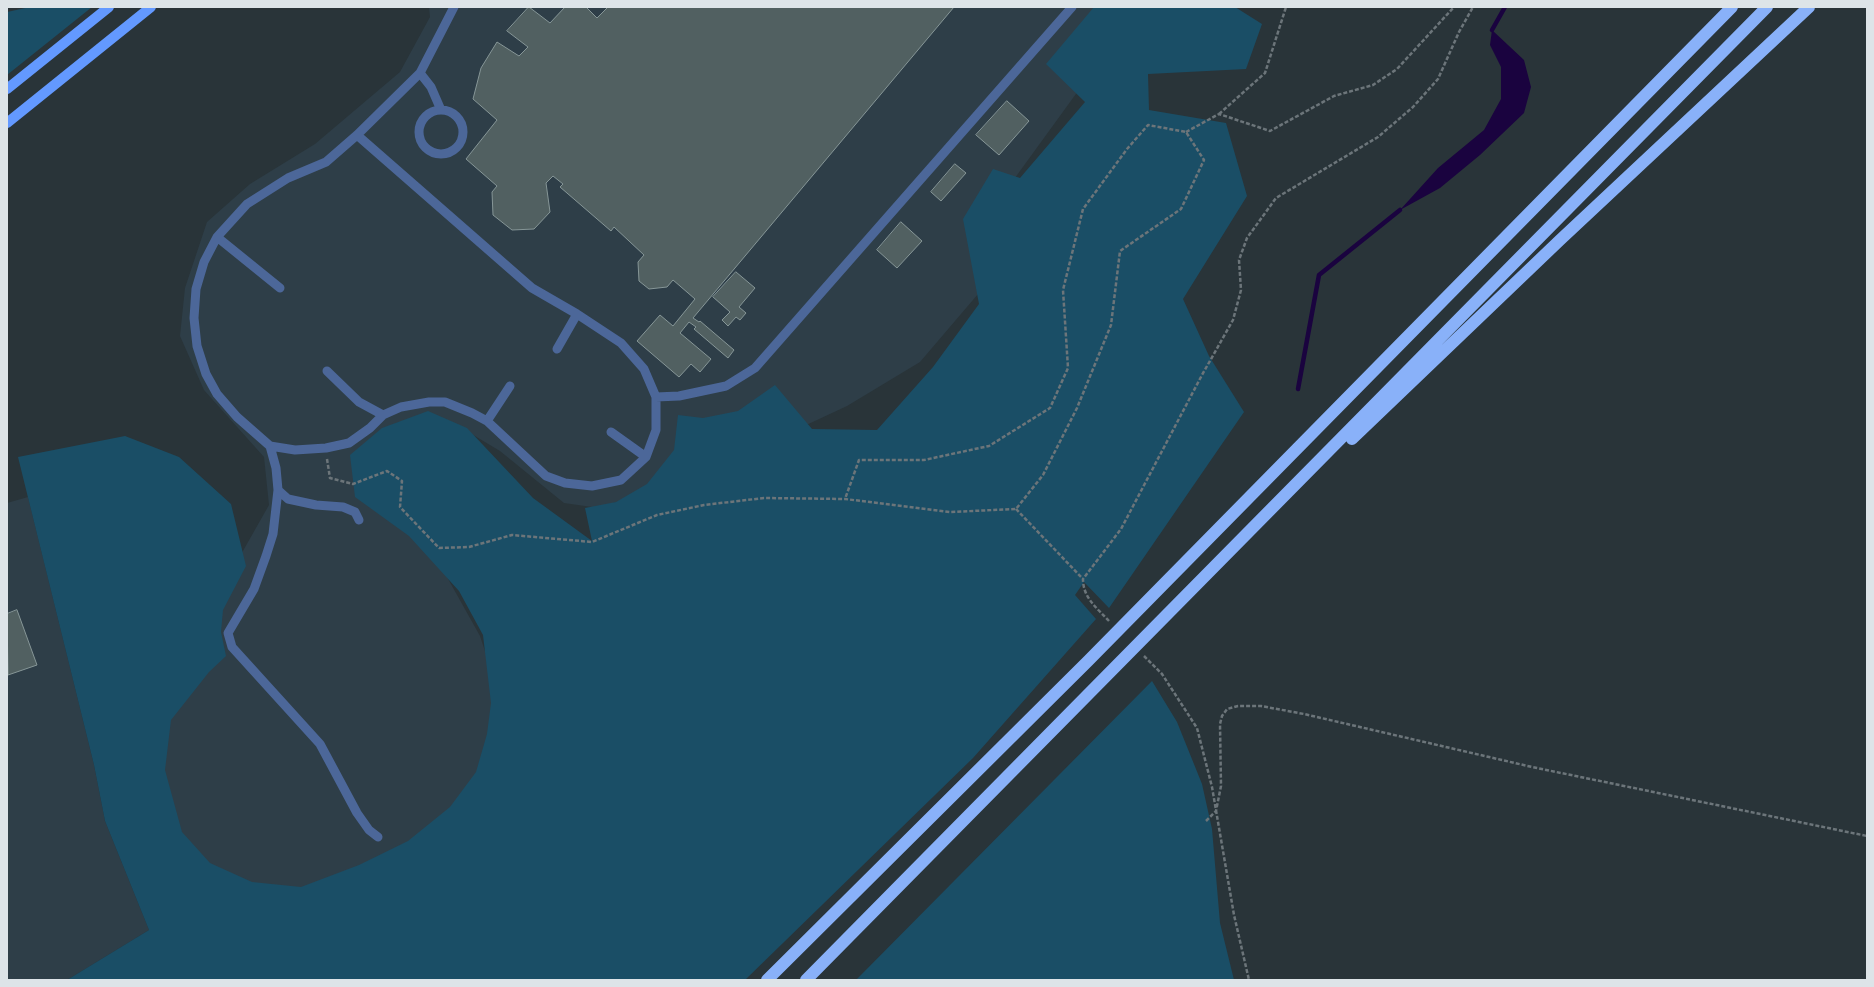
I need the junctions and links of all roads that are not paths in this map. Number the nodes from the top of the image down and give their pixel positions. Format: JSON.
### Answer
{"nodes":[{"id":1,"x":109,"y":7,"type":"edge"},
{"id":2,"x":151,"y":7,"type":"edge"},
{"id":3,"x":454,"y":7,"type":"edge"},
{"id":4,"x":1072,"y":7,"type":"edge"},
{"id":5,"x":1732,"y":7,"type":"edge"},
{"id":6,"x":1768,"y":7,"type":"edge"},
{"id":7,"x":1809,"y":7,"type":"edge"},
{"id":8,"x":420,"y":73,"type":"junction"},
{"id":9,"x":7,"y":89,"type":"edge"},
{"id":10,"x":441,"y":110,"type":"junction"},
{"id":11,"x":7,"y":122,"type":"edge"},
{"id":12,"x":357,"y":134,"type":"junction"},
{"id":13,"x":217,"y":237,"type":"junction"},
{"id":14,"x":280,"y":288,"type":"dead end"},
{"id":15,"x":577,"y":314,"type":"junction"},
{"id":16,"x":557,"y":349,"type":"dead end"},
{"id":17,"x":328,"y":371,"type":"dead end"},
{"id":18,"x":510,"y":386,"type":"dead end"},
{"id":19,"x":656,"y":397,"type":"junction"},
{"id":20,"x":383,"y":415,"type":"junction"},
{"id":21,"x":487,"y":421,"type":"junction"},
{"id":22,"x":611,"y":432,"type":"dead end"},
{"id":23,"x":270,"y":446,"type":"junction"},
{"id":24,"x":646,"y":457,"type":"junction"},
{"id":25,"x":278,"y":490,"type":"junction"},
{"id":26,"x":359,"y":520,"type":"dead end"},
{"id":27,"x":1146,"y":637,"type":"junction"},
{"id":28,"x":378,"y":837,"type":"dead end"},
{"id":29,"x":767,"y":980,"type":"edge"},
{"id":30,"x":806,"y":980,"type":"edge"}],
"edges":[{"from":1,"to":9,"type":"main road"},
{"from":2,"to":11,"type":"main road"},
{"from":3,"to":8,"type":"lane"},
{"from":4,"to":19,"type":"lane"},
{"from":5,"to":29,"type":"highway"},
{"from":6,"to":27,"type":"highway"},
{"from":7,"to":27,"type":"highway"},
{"from":8,"to":10,"type":"lane"},
{"from":8,"to":12,"type":"lane"},
{"from":10,"to":10,"type":"lane"},
{"from":12,"to":13,"type":"lane"},
{"from":12,"to":15,"type":"lane"},
{"from":13,"to":14,"type":"lane"},
{"from":13,"to":23,"type":"lane"},
{"from":15,"to":16,"type":"lane"},
{"from":15,"to":19,"type":"lane"},
{"from":17,"to":20,"type":"lane"},
{"from":18,"to":21,"type":"lane"},
{"from":19,"to":24,"type":"lane"},
{"from":20,"to":21,"type":"lane"},
{"from":20,"to":23,"type":"lane"},
{"from":21,"to":24,"type":"lane"},
{"from":22,"to":24,"type":"lane"},
{"from":23,"to":25,"type":"lane"},
{"from":25,"to":26,"type":"lane"},
{"from":25,"to":28,"type":"lane"},
{"from":27,"to":30,"type":"highway"}]}
